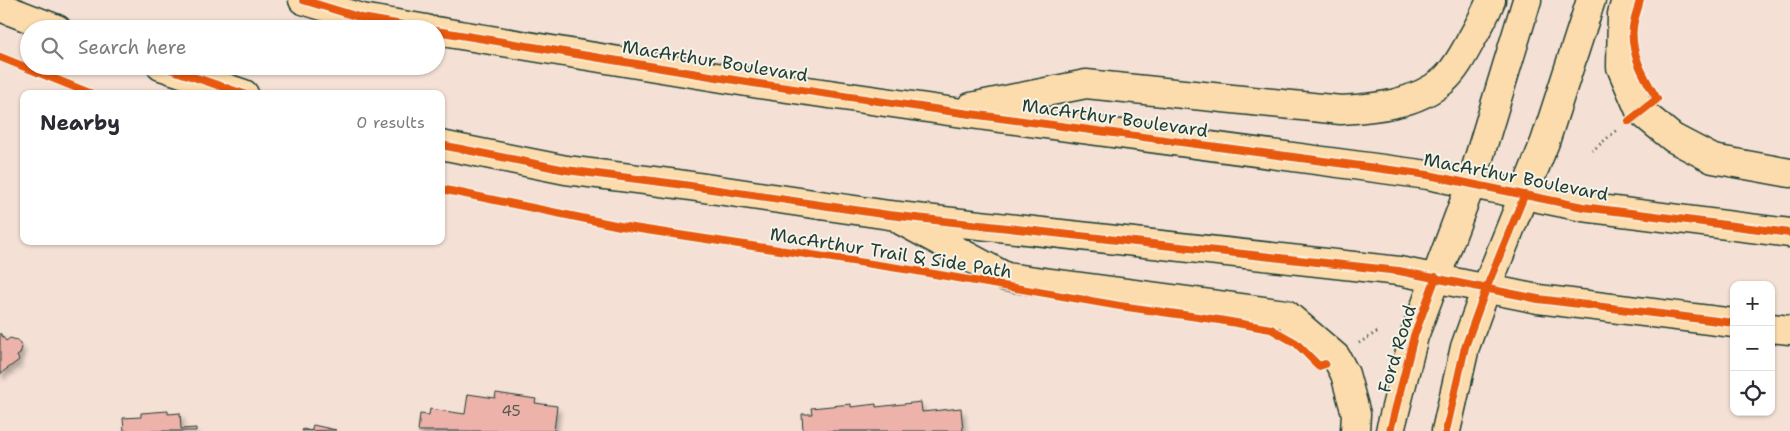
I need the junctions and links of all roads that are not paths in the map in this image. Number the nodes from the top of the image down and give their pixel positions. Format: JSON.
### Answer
{"nodes":[{"id":1,"x":303,"y":0,"type":"edge"},
{"id":2,"x":1491,"y":0,"type":"edge"},
{"id":3,"x":1527,"y":0,"type":"edge"},
{"id":4,"x":1591,"y":0,"type":"edge"},
{"id":5,"x":1626,"y":0,"type":"edge"},
{"id":6,"x":0,"y":7,"type":"edge"},
{"id":7,"x":34,"y":20,"type":"edge"},
{"id":8,"x":374,"y":20,"type":"edge"},
{"id":9,"x":445,"y":32,"type":"edge"},
{"id":10,"x":188,"y":75,"type":"edge"},
{"id":11,"x":232,"y":90,"type":"edge"},
{"id":12,"x":948,"y":111,"type":"junction"},
{"id":13,"x":445,"y":146,"type":"edge"},
{"id":14,"x":1790,"y":173,"type":"edge"},
{"id":15,"x":1471,"y":184,"type":"junction"},
{"id":16,"x":1524,"y":196,"type":"junction"},
{"id":17,"x":889,"y":215,"type":"junction"},
{"id":18,"x":1790,"y":233,"type":"edge"},
{"id":19,"x":1436,"y":277,"type":"junction"},
{"id":20,"x":1486,"y":289,"type":"junction"},
{"id":21,"x":1730,"y":323,"type":"edge"},
{"id":22,"x":1775,"y":328,"type":"edge"},
{"id":23,"x":1790,"y":330,"type":"edge"},
{"id":24,"x":1355,"y":431,"type":"edge"},
{"id":25,"x":1390,"y":431,"type":"edge"},
{"id":26,"x":1446,"y":431,"type":"edge"}],
"edges":[{"from":1,"to":8,"type":"main road"},
{"from":2,"to":12,"type":"main road"},
{"from":3,"to":15,"type":"main road","name":"Ford Road"},
{"from":4,"to":16,"type":"main road"},
{"from":5,"to":14,"type":"main road"},
{"from":6,"to":7,"type":"main road"},
{"from":9,"to":12,"type":"main road","name":"MacArthur Boulevard"},
{"from":10,"to":11,"type":"main road"},
{"from":12,"to":15,"type":"main road","name":"MacArthur Boulevard"},
{"from":13,"to":17,"type":"main road"},
{"from":15,"to":16,"type":"main road","name":"MacArthur Boulevard"},
{"from":15,"to":19,"type":"main road","name":"Ford Road"},
{"from":16,"to":18,"type":"main road","name":"MacArthur Boulevard"},
{"from":16,"to":20,"type":"main road"},
{"from":17,"to":19,"type":"main road"},
{"from":17,"to":24,"type":"main road"},
{"from":19,"to":20,"type":"main road"},
{"from":19,"to":25,"type":"main road","name":"Ford Road"},
{"from":20,"to":21,"type":"main road"},
{"from":20,"to":26,"type":"main road"},
{"from":22,"to":23,"type":"main road"}]}
